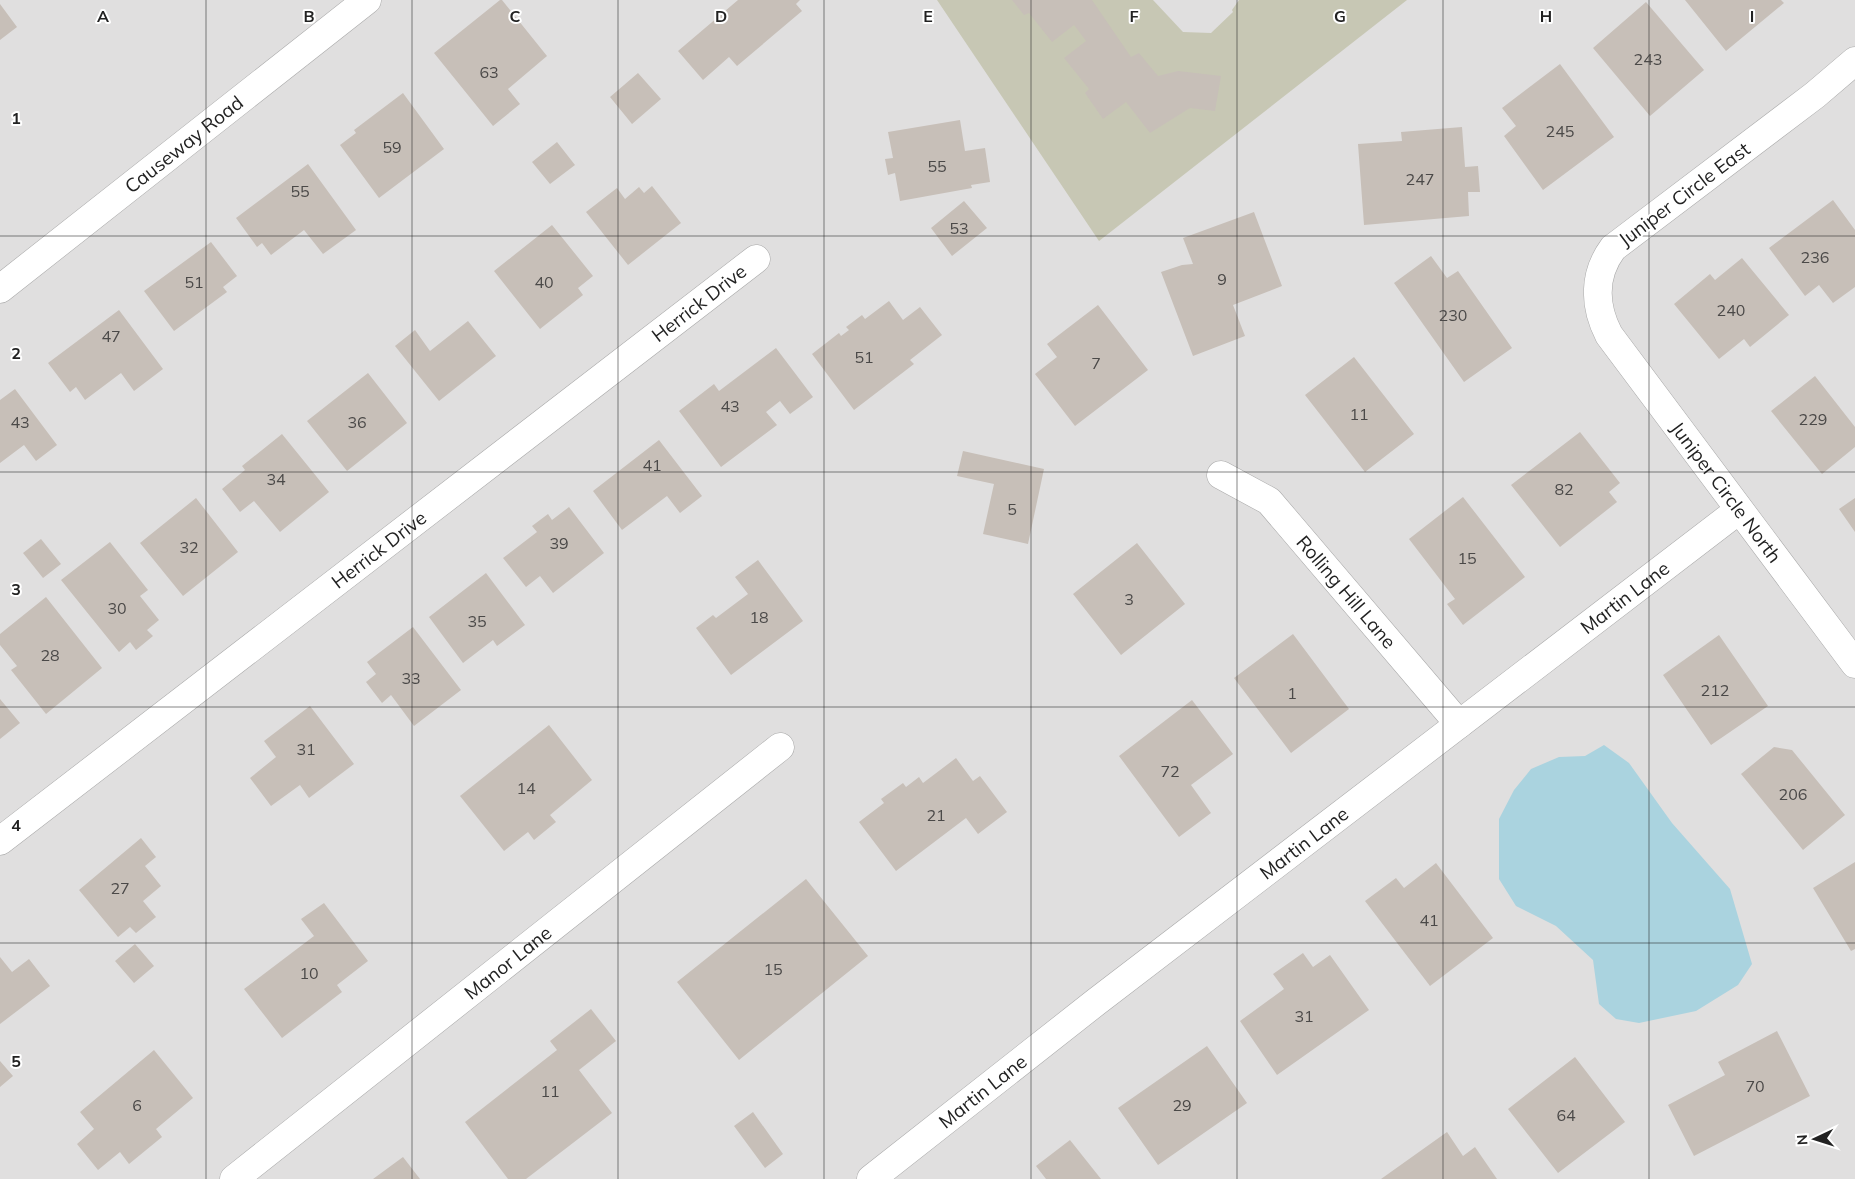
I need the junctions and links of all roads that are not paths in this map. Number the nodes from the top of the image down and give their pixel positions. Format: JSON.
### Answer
{"nodes":[{"id":1,"x":367,"y":0,"type":"edge"},
{"id":2,"x":1855,"y":61,"type":"edge"},
{"id":3,"x":756,"y":259,"type":"dead end"},
{"id":4,"x":0,"y":289,"type":"edge"},
{"id":5,"x":1600,"y":318,"type":"joint"},
{"id":6,"x":1221,"y":475,"type":"dead end"},
{"id":7,"x":1738,"y":510,"type":"junction"},
{"id":8,"x":1855,"y":664,"type":"edge"},
{"id":9,"x":1460,"y":724,"type":"junction"},
{"id":10,"x":780,"y":747,"type":"dead end"},
{"id":11,"x":0,"y":841,"type":"edge"},
{"id":12,"x":234,"y":1179,"type":"edge"},
{"id":13,"x":871,"y":1179,"type":"edge"}],
"edges":[{"from":1,"to":4,"type":"street","name":"Causeway Road"},
{"from":2,"to":5,"type":"street","name":"Juniper Circle East"},
{"from":3,"to":11,"type":"street","name":"Herrick Drive"},
{"from":5,"to":7,"type":"street","name":"Juniper Circle North"},
{"from":6,"to":9,"type":"street","name":"Rolling Hill Lane"},
{"from":7,"to":8,"type":"street","name":"Juniper Circle North"},
{"from":7,"to":9,"type":"street","name":"Martin Lane"},
{"from":9,"to":13,"type":"street","name":"Martin Lane"},
{"from":10,"to":12,"type":"street","name":"Manor Lane"}]}
